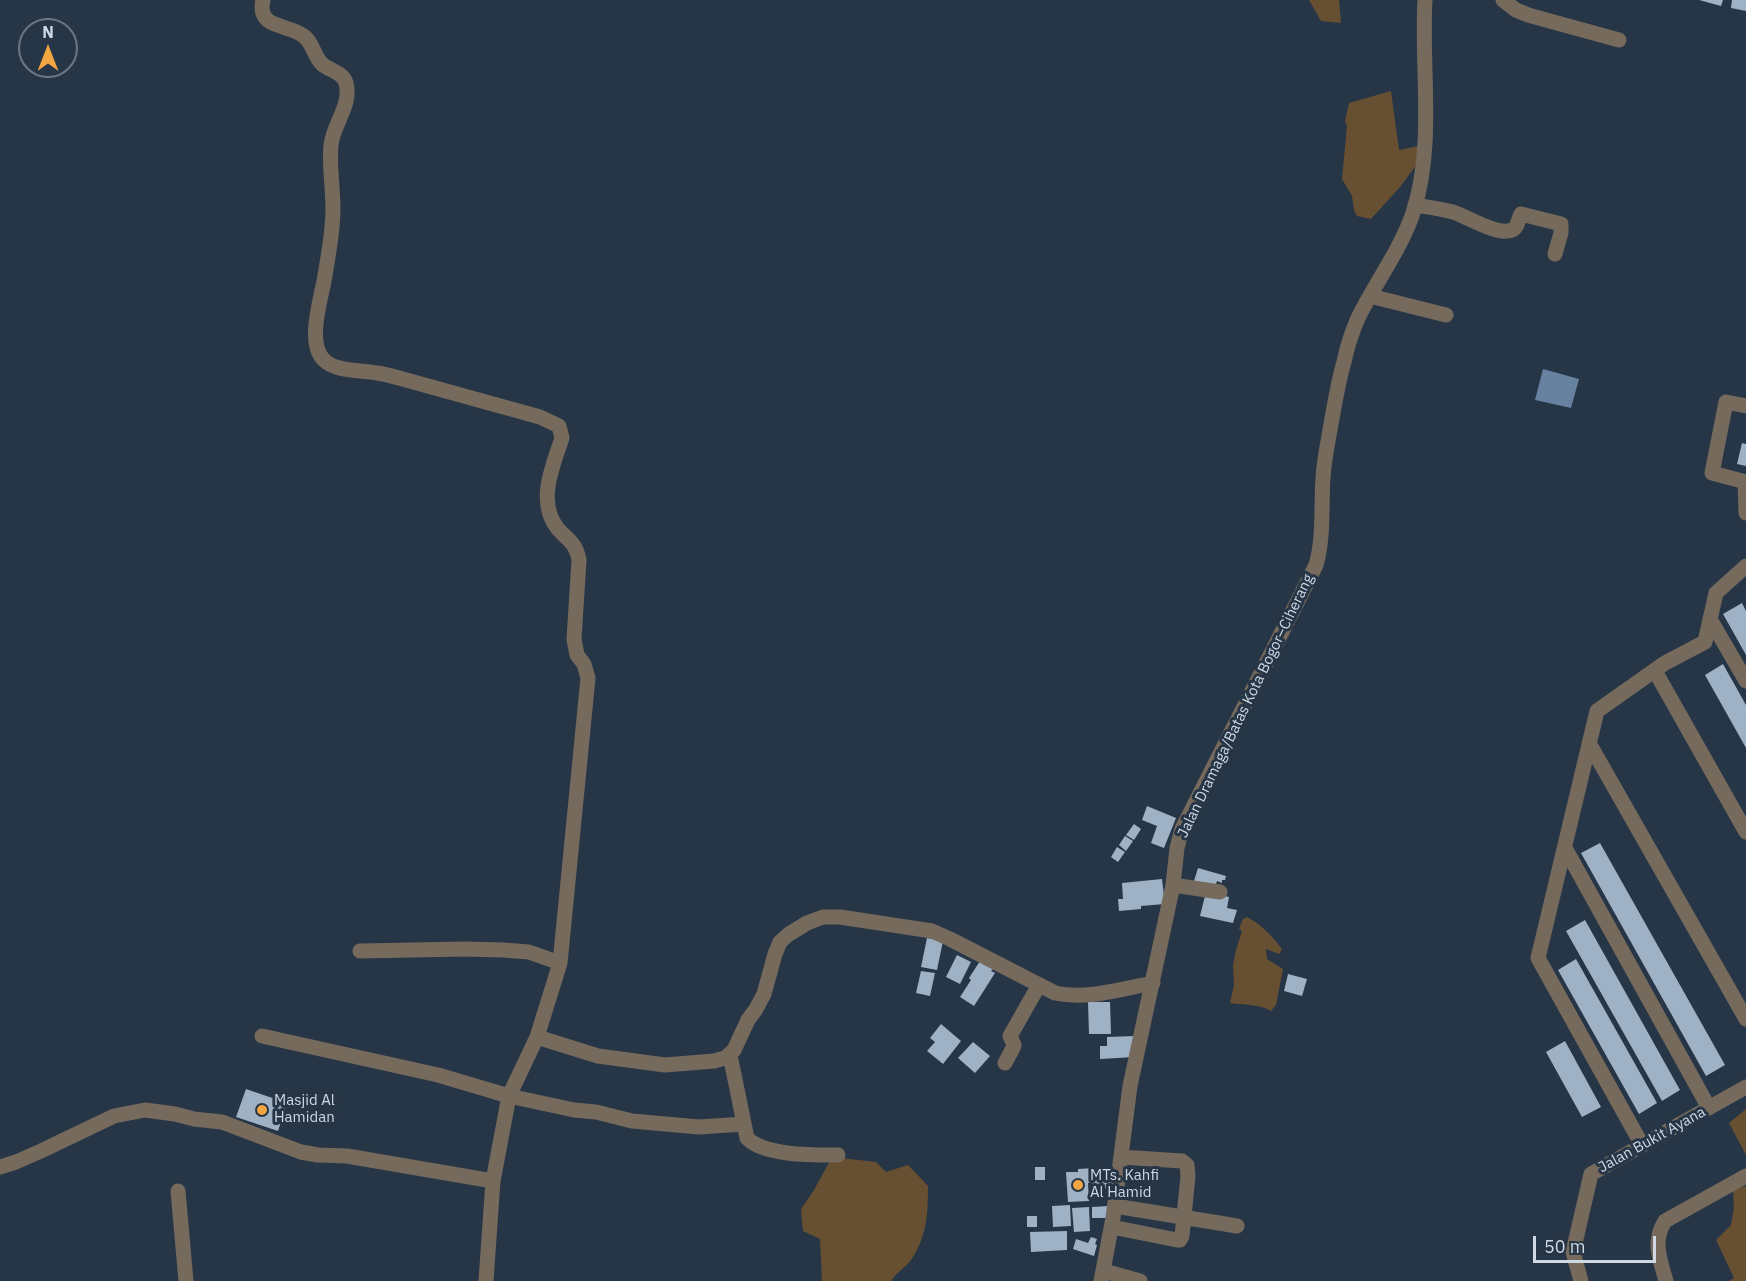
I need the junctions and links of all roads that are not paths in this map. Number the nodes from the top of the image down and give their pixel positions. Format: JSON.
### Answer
{"nodes":[{"id":1,"x":263,"y":0,"type":"edge"},
{"id":2,"x":1425,"y":0,"type":"edge"},
{"id":3,"x":1503,"y":0,"type":"edge"},
{"id":4,"x":1619,"y":40,"type":"dead end"},
{"id":5,"x":1415,"y":205,"type":"junction"},
{"id":6,"x":1555,"y":254,"type":"dead end"},
{"id":7,"x":1370,"y":296,"type":"junction"},
{"id":8,"x":1446,"y":315,"type":"dead end"},
{"id":9,"x":1746,"y":406,"type":"edge"},
{"id":10,"x":1745,"y":482,"type":"edge"},
{"id":11,"x":1746,"y":513,"type":"edge"},
{"id":12,"x":1746,"y":566,"type":"edge"},
{"id":13,"x":1710,"y":619,"type":"junction"},
{"id":14,"x":1654,"y":671,"type":"junction"},
{"id":15,"x":1746,"y":681,"type":"edge"},
{"id":16,"x":1590,"y":743,"type":"junction"},
{"id":17,"x":1746,"y":832,"type":"edge"},
{"id":18,"x":1565,"y":848,"type":"junction"},
{"id":19,"x":1173,"y":885,"type":"junction"},
{"id":20,"x":1220,"y":892,"type":"dead end"},
{"id":21,"x":360,"y":951,"type":"dead end"},
{"id":22,"x":560,"y":963,"type":"junction"},
{"id":23,"x":1153,"y":983,"type":"junction"},
{"id":24,"x":1039,"y":985,"type":"junction"},
{"id":25,"x":1746,"y":1019,"type":"edge"},
{"id":26,"x":262,"y":1035,"type":"dead end"},
{"id":27,"x":537,"y":1037,"type":"junction"},
{"id":28,"x":730,"y":1055,"type":"junction"},
{"id":29,"x":1005,"y":1063,"type":"dead end"},
{"id":30,"x":1746,"y":1087,"type":"edge"},
{"id":31,"x":509,"y":1096,"type":"junction"},
{"id":32,"x":1709,"y":1108,"type":"junction"},
{"id":33,"x":744,"y":1125,"type":"junction"},
{"id":34,"x":1642,"y":1145,"type":"junction"},
{"id":35,"x":838,"y":1155,"type":"dead end"},
{"id":36,"x":1121,"y":1157,"type":"junction"},
{"id":37,"x":0,"y":1167,"type":"edge"},
{"id":38,"x":1746,"y":1176,"type":"edge"},
{"id":39,"x":493,"y":1181,"type":"junction"},
{"id":40,"x":178,"y":1191,"type":"dead end"},
{"id":41,"x":1115,"y":1206,"type":"junction"},
{"id":42,"x":1184,"y":1217,"type":"junction"},
{"id":43,"x":1237,"y":1226,"type":"dead end"},
{"id":44,"x":1112,"y":1227,"type":"junction"},
{"id":45,"x":1102,"y":1276,"type":"edge"},
{"id":46,"x":186,"y":1281,"type":"edge"},
{"id":47,"x":486,"y":1281,"type":"edge"},
{"id":48,"x":1140,"y":1281,"type":"edge"},
{"id":49,"x":1581,"y":1281,"type":"edge"},
{"id":50,"x":1666,"y":1281,"type":"edge"}],
"edges":[{"from":1,"to":22,"type":"street"},
{"from":2,"to":5,"type":"street","name":"Jalan Dramaga/Batas Kota Bogor–Ciherang"},
{"from":3,"to":4,"type":"street"},
{"from":5,"to":6,"type":"street"},
{"from":5,"to":7,"type":"street","name":"Jalan Dramaga/Batas Kota Bogor–Ciherang"},
{"from":7,"to":8,"type":"street"},
{"from":7,"to":19,"type":"street","name":"Jalan Dramaga/Batas Kota Bogor–Ciherang"},
{"from":9,"to":10,"type":"street"},
{"from":10,"to":11,"type":"street"},
{"from":12,"to":13,"type":"street"},
{"from":13,"to":14,"type":"street"},
{"from":13,"to":15,"type":"street"},
{"from":14,"to":16,"type":"street"},
{"from":14,"to":17,"type":"street"},
{"from":16,"to":18,"type":"street"},
{"from":16,"to":25,"type":"street"},
{"from":18,"to":32,"type":"street"},
{"from":18,"to":34,"type":"street"},
{"from":19,"to":20,"type":"street"},
{"from":19,"to":23,"type":"street","name":"Jalan Dramaga/Batas Kota Bogor–Ciherang"},
{"from":21,"to":22,"type":"street"},
{"from":22,"to":27,"type":"street"},
{"from":23,"to":24,"type":"street"},
{"from":23,"to":36,"type":"street","name":"Jalan Dramaga/Batas Kota Bogor–Ciherang"},
{"from":24,"to":28,"type":"street"},
{"from":24,"to":29,"type":"street"},
{"from":26,"to":31,"type":"street"},
{"from":27,"to":28,"type":"street"},
{"from":27,"to":31,"type":"street"},
{"from":28,"to":33,"type":"street"},
{"from":30,"to":32,"type":"street","name":"Jalan Bukit Ayana"},
{"from":31,"to":33,"type":"street"},
{"from":31,"to":39,"type":"street"},
{"from":32,"to":34,"type":"street","name":"Jalan Bukit Ayana"},
{"from":33,"to":35,"type":"street"},
{"from":34,"to":49,"type":"street","name":"Jalan Bukit Ayana"},
{"from":36,"to":41,"type":"street","name":"Jalan Dramaga/Batas Kota Bogor–Ciherang"},
{"from":36,"to":42,"type":"street"},
{"from":37,"to":39,"type":"street"},
{"from":38,"to":50,"type":"street"},
{"from":39,"to":47,"type":"street"},
{"from":40,"to":46,"type":"street"},
{"from":41,"to":42,"type":"street"},
{"from":41,"to":44,"type":"street","name":"Jalan Dramaga/Batas Kota Bogor–Ciherang"},
{"from":42,"to":43,"type":"street"},
{"from":42,"to":44,"type":"street"},
{"from":44,"to":45,"type":"street","name":"Jalan Dramaga/Batas Kota Bogor–Ciherang"},
{"from":45,"to":48,"type":"street"}]}
